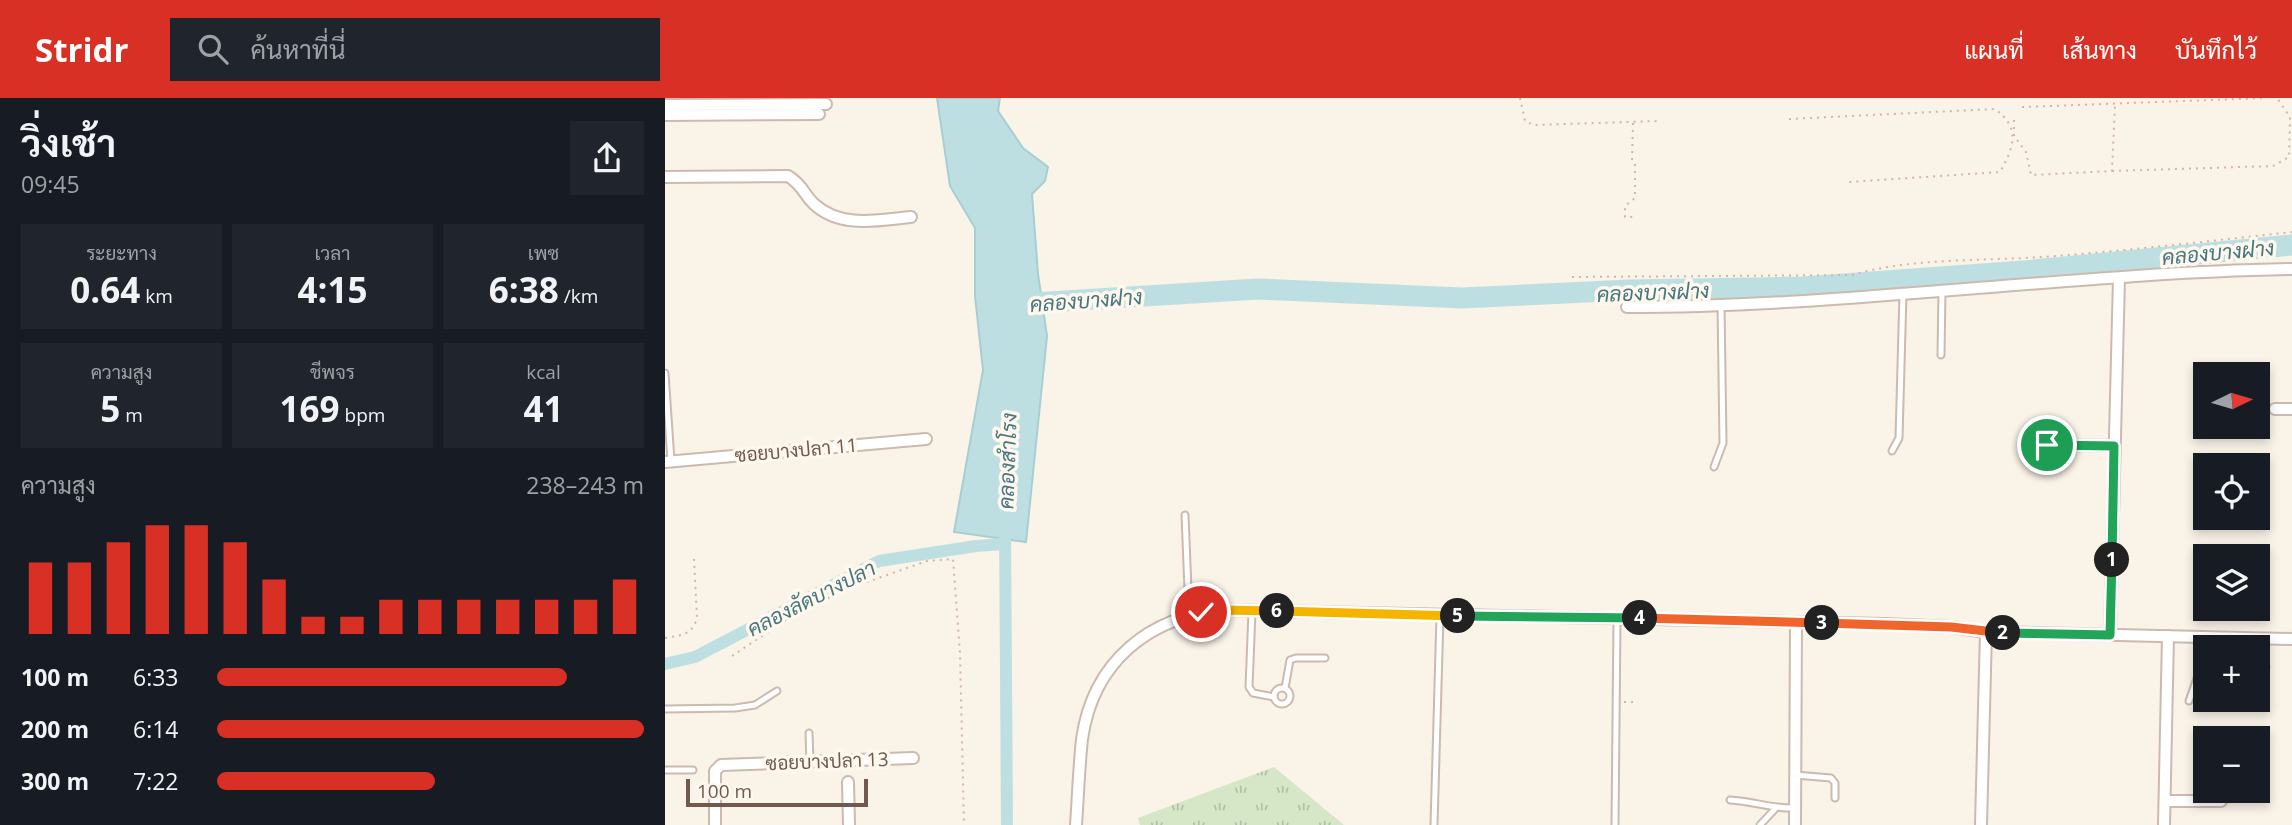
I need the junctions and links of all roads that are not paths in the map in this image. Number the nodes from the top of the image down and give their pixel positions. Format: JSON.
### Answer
{"nodes":[{"id":1,"x":826,"y":103,"type":"dead end"},
{"id":2,"x":665,"y":105,"type":"edge"},
{"id":3,"x":819,"y":114,"type":"dead end"},
{"id":4,"x":665,"y":115,"type":"edge"},
{"id":5,"x":665,"y":177,"type":"edge"},
{"id":6,"x":911,"y":217,"type":"dead end"},
{"id":7,"x":2292,"y":269,"type":"edge"},
{"id":8,"x":2119,"y":278,"type":"junction"},
{"id":9,"x":1941,"y":290,"type":"junction"},
{"id":10,"x":1903,"y":293,"type":"junction"},
{"id":11,"x":1721,"y":305,"type":"junction"},
{"id":12,"x":1627,"y":307,"type":"dead end"},
{"id":13,"x":1941,"y":355,"type":"dead end"},
{"id":14,"x":665,"y":373,"type":"edge"},
{"id":15,"x":2275,"y":409,"type":"dead end"},
{"id":16,"x":2292,"y":409,"type":"edge"},
{"id":17,"x":2035,"y":428,"type":"dead end"},
{"id":18,"x":926,"y":439,"type":"dead end"},
{"id":19,"x":2114,"y":446,"type":"junction"},
{"id":20,"x":1892,"y":451,"type":"dead end"},
{"id":21,"x":668,"y":461,"type":"edge"},
{"id":22,"x":1714,"y":467,"type":"dead end"},
{"id":23,"x":1185,"y":515,"type":"dead end"},
{"id":24,"x":1252,"y":611,"type":"junction"},
{"id":25,"x":1189,"y":614,"type":"junction"},
{"id":26,"x":1440,"y":616,"type":"junction"},
{"id":27,"x":1617,"y":617,"type":"junction"},
{"id":28,"x":1796,"y":623,"type":"junction"},
{"id":29,"x":1986,"y":632,"type":"junction"},
{"id":30,"x":2110,"y":635,"type":"junction"},
{"id":31,"x":2168,"y":636,"type":"junction"},
{"id":32,"x":2193,"y":637,"type":"edge"},
{"id":33,"x":2270,"y":638,"type":"edge"},
{"id":34,"x":2292,"y":639,"type":"edge"},
{"id":35,"x":1325,"y":658,"type":"dead end"},
{"id":36,"x":1285,"y":688,"type":"junction"},
{"id":37,"x":778,"y":691,"type":"dead end"},
{"id":38,"x":2193,"y":691,"type":"edge"},
{"id":39,"x":1274,"y":697,"type":"junction"},
{"id":40,"x":2189,"y":701,"type":"dead end"},
{"id":41,"x":665,"y":709,"type":"edge"},
{"id":42,"x":809,"y":733,"type":"dead end"},
{"id":43,"x":913,"y":758,"type":"dead end"},
{"id":44,"x":810,"y":762,"type":"junction"},
{"id":45,"x":665,"y":770,"type":"edge"},
{"id":46,"x":693,"y":770,"type":"dead end"},
{"id":47,"x":1795,"y":775,"type":"junction"},
{"id":48,"x":848,"y":782,"type":"dead end"},
{"id":49,"x":1835,"y":798,"type":"dead end"},
{"id":50,"x":1730,"y":800,"type":"dead end"},
{"id":51,"x":2166,"y":801,"type":"junction"},
{"id":52,"x":2193,"y":801,"type":"edge"},
{"id":53,"x":1795,"y":808,"type":"junction"},
{"id":54,"x":1775,"y":809,"type":"junction"},
{"id":55,"x":715,"y":825,"type":"edge"},
{"id":56,"x":849,"y":825,"type":"edge"},
{"id":57,"x":1076,"y":825,"type":"edge"},
{"id":58,"x":1434,"y":825,"type":"edge"},
{"id":59,"x":1615,"y":825,"type":"edge"},
{"id":60,"x":1760,"y":825,"type":"edge"},
{"id":61,"x":1795,"y":825,"type":"edge"},
{"id":62,"x":1981,"y":825,"type":"edge"},
{"id":63,"x":2164,"y":825,"type":"edge"}],
"edges":[{"from":1,"to":2,"type":"street"},
{"from":3,"to":4,"type":"street"},
{"from":5,"to":6,"type":"street"},
{"from":7,"to":8,"type":"street"},
{"from":8,"to":9,"type":"street"},
{"from":8,"to":19,"type":"street"},
{"from":9,"to":10,"type":"street"},
{"from":9,"to":13,"type":"lane"},
{"from":10,"to":11,"type":"street"},
{"from":10,"to":20,"type":"lane"},
{"from":11,"to":12,"type":"street"},
{"from":11,"to":22,"type":"lane"},
{"from":14,"to":21,"type":"lane"},
{"from":15,"to":16,"type":"street"},
{"from":17,"to":19,"type":"street"},
{"from":18,"to":21,"type":"street","name":"ซอยบางปลา 11"},
{"from":19,"to":30,"type":"street"},
{"from":23,"to":25,"type":"lane"},
{"from":24,"to":25,"type":"street"},
{"from":24,"to":26,"type":"street"},
{"from":24,"to":39,"type":"lane"},
{"from":25,"to":57,"type":"street"},
{"from":26,"to":27,"type":"street"},
{"from":26,"to":58,"type":"lane"},
{"from":27,"to":28,"type":"street"},
{"from":27,"to":59,"type":"lane"},
{"from":28,"to":29,"type":"street"},
{"from":28,"to":47,"type":"street"},
{"from":29,"to":30,"type":"street"},
{"from":29,"to":62,"type":"street"},
{"from":30,"to":31,"type":"street"},
{"from":31,"to":32,"type":"street"},
{"from":31,"to":51,"type":"street"},
{"from":33,"to":34,"type":"street"},
{"from":35,"to":36,"type":"lane"},
{"from":36,"to":39,"type":"lane"},
{"from":36,"to":39,"type":"lane"},
{"from":37,"to":41,"type":"lane"},
{"from":38,"to":40,"type":"lane"},
{"from":42,"to":44,"type":"lane"},
{"from":43,"to":44,"type":"street","name":"ซอยบางปลา 13"},
{"from":44,"to":55,"type":"street","name":"ซอยบางปลา 13"},
{"from":45,"to":46,"type":"lane"},
{"from":47,"to":49,"type":"lane"},
{"from":47,"to":53,"type":"street"},
{"from":48,"to":56,"type":"street"},
{"from":50,"to":54,"type":"lane"},
{"from":51,"to":52,"type":"street"},
{"from":51,"to":63,"type":"street"},
{"from":53,"to":54,"type":"lane"},
{"from":53,"to":61,"type":"street"},
{"from":54,"to":60,"type":"lane"}]}
